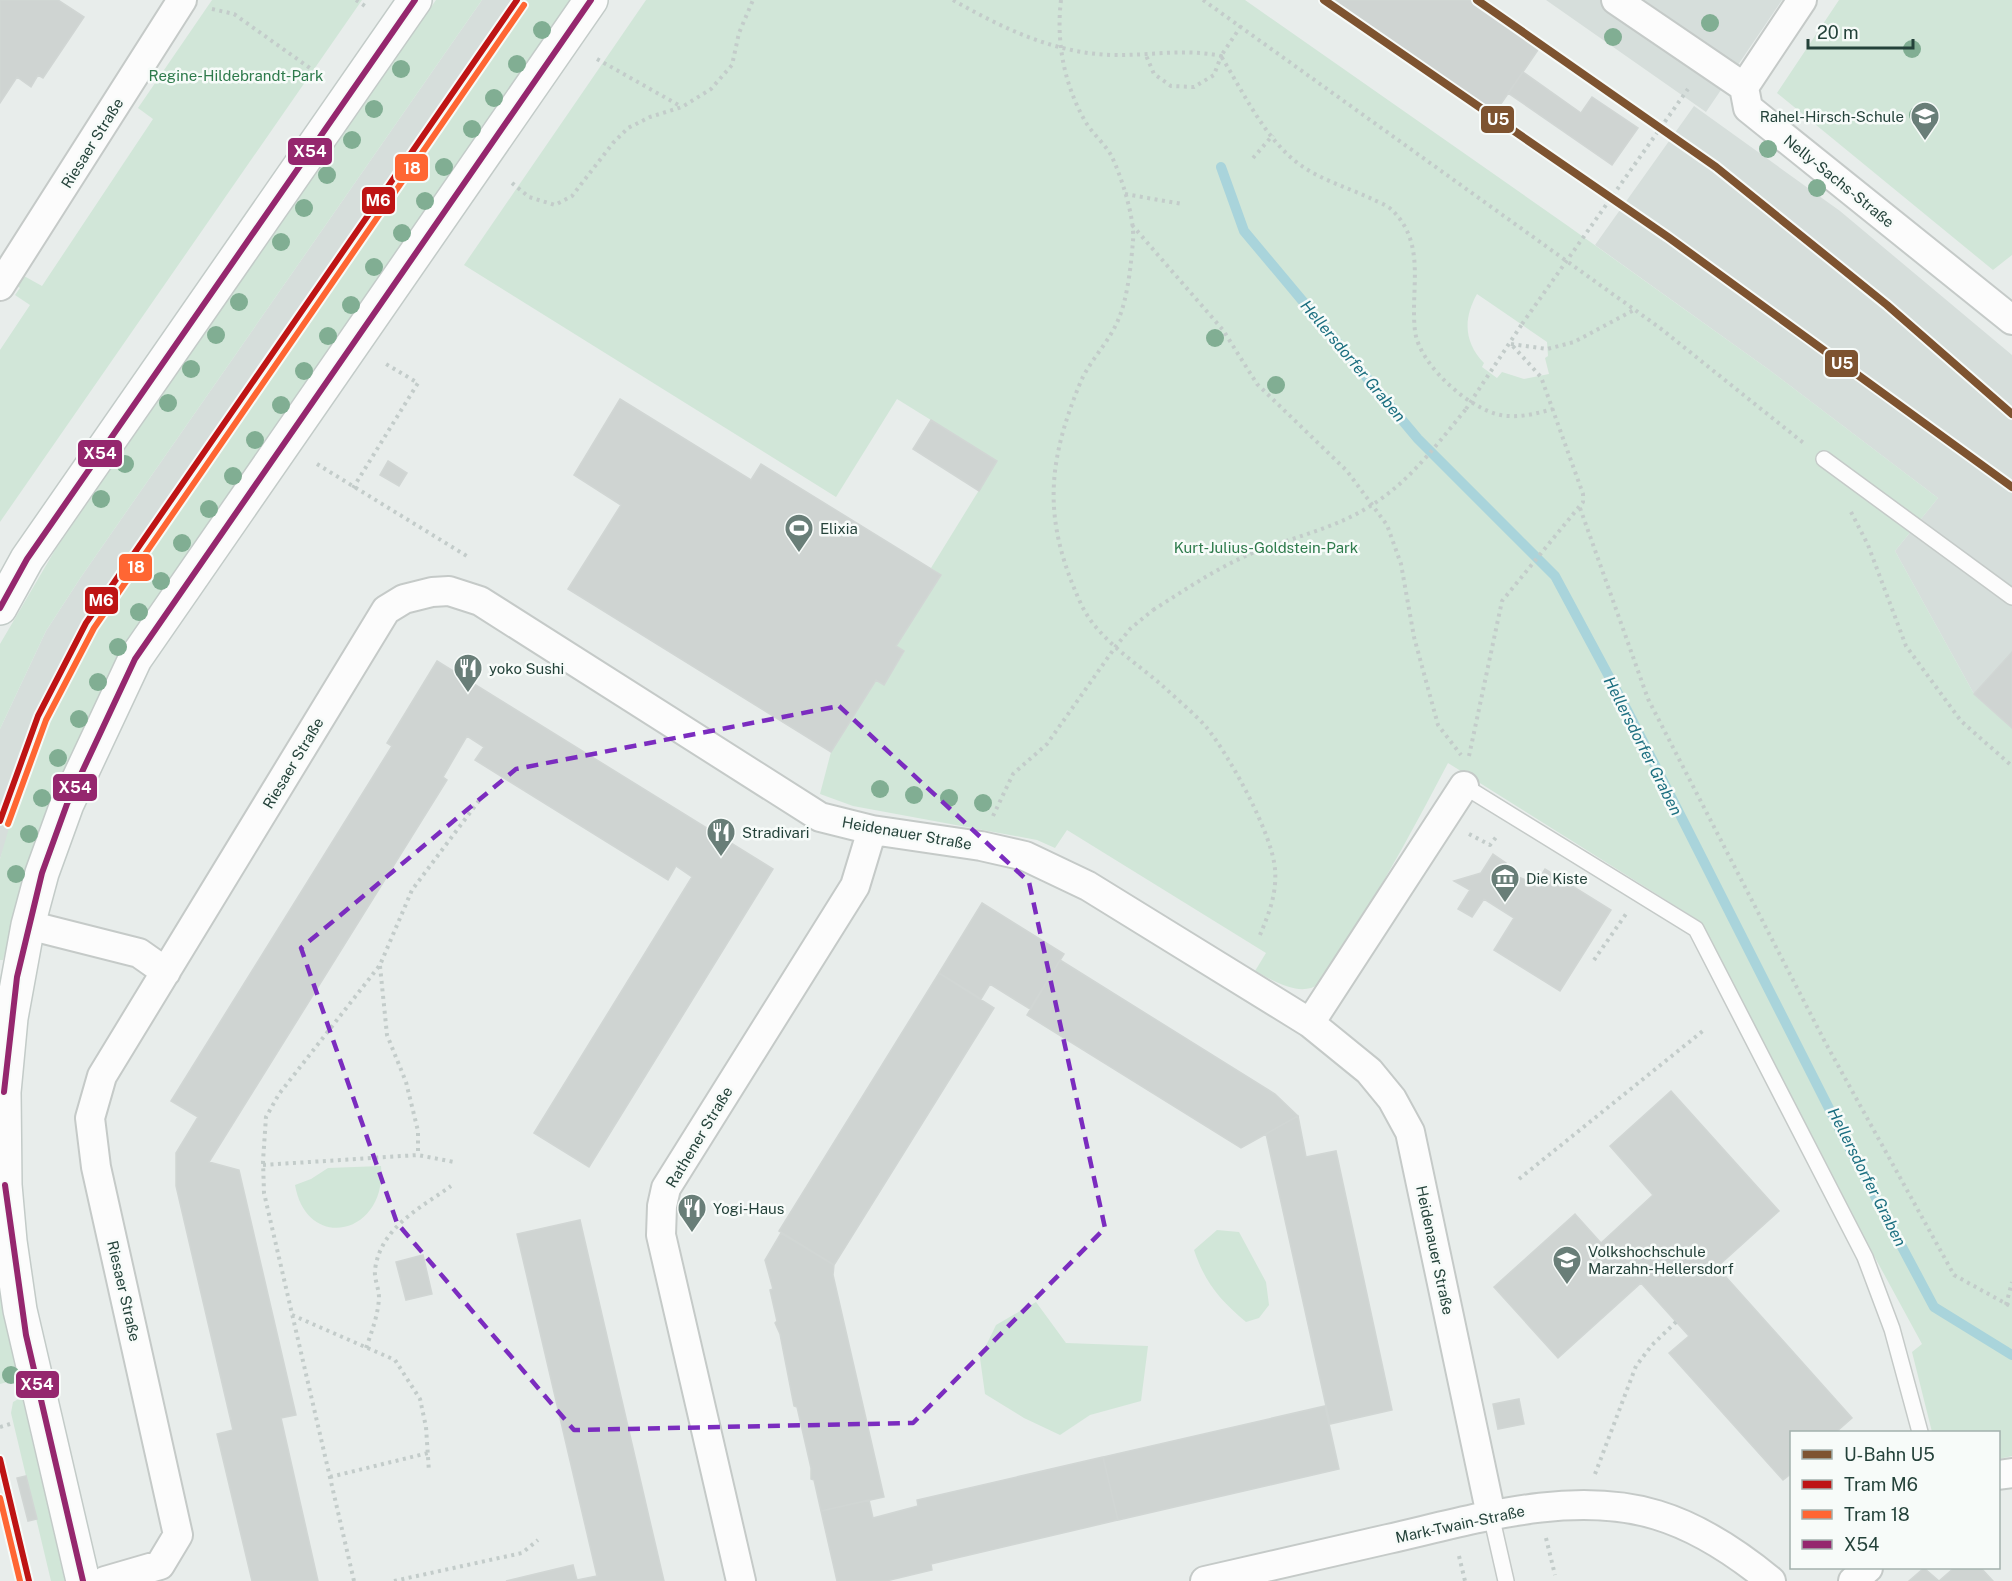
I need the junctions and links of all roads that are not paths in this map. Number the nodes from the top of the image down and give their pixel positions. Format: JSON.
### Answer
{"nodes":[{"id":1,"x":182,"y":0,"type":"edge"},
{"id":2,"x":415,"y":0,"type":"edge"},
{"id":3,"x":591,"y":0,"type":"edge"},
{"id":4,"x":1616,"y":0,"type":"edge"},
{"id":5,"x":1802,"y":0,"type":"edge"},
{"id":6,"x":1744,"y":87,"type":"junction"},
{"id":7,"x":0,"y":286,"type":"edge"},
{"id":8,"x":2008,"y":309,"type":"edge"},
{"id":9,"x":1824,"y":459,"type":"road end"},
{"id":10,"x":449,"y":591,"type":"joint"},
{"id":11,"x":2012,"y":597,"type":"edge"},
{"id":12,"x":0,"y":608,"type":"edge"},
{"id":13,"x":1464,"y":786,"type":"joint"},
{"id":14,"x":872,"y":830,"type":"junction"},
{"id":15,"x":28,"y":925,"type":"junction"},
{"id":16,"x":165,"y":972,"type":"junction"},
{"id":17,"x":1310,"y":1023,"type":"junction"},
{"id":18,"x":1920,"y":1431,"type":"edge"},
{"id":19,"x":1491,"y":1515,"type":"junction"},
{"id":20,"x":1867,"y":1569,"type":"edge"},
{"id":21,"x":83,"y":1581,"type":"edge"},
{"id":22,"x":105,"y":1581,"type":"edge"},
{"id":23,"x":741,"y":1581,"type":"edge"},
{"id":24,"x":1205,"y":1581,"type":"edge"},
{"id":25,"x":1506,"y":1581,"type":"edge"},
{"id":26,"x":1771,"y":1581,"type":"edge"},
{"id":27,"x":1853,"y":1581,"type":"edge"}],
"edges":[{"from":1,"to":7,"type":"street","name":"Riesaer Straße"},
{"from":2,"to":12,"type":"main road"},
{"from":3,"to":15,"type":"main road"},
{"from":4,"to":6,"type":"street"},
{"from":5,"to":6,"type":"street"},
{"from":6,"to":8,"type":"street","name":"Nelly-Sachs-Straße"},
{"from":9,"to":11,"type":"lane"},
{"from":10,"to":14,"type":"street","name":"Heidenauer Straße"},
{"from":10,"to":16,"type":"street","name":"Riesaer Straße"},
{"from":13,"to":17,"type":"street"},
{"from":13,"to":18,"type":"lane"},
{"from":14,"to":17,"type":"street","name":"Heidenauer Straße"},
{"from":14,"to":23,"type":"street","name":"Rathener Straße"},
{"from":15,"to":16,"type":"street"},
{"from":15,"to":21,"type":"main road"},
{"from":16,"to":22,"type":"street","name":"Riesaer Straße"},
{"from":17,"to":19,"type":"street","name":"Heidenauer Straße"},
{"from":19,"to":24,"type":"street","name":"Mark-Twain-Straße"},
{"from":19,"to":25,"type":"lane"},
{"from":19,"to":26,"type":"street","name":"Mark-Twain-Straße"},
{"from":20,"to":27,"type":"street"}]}
